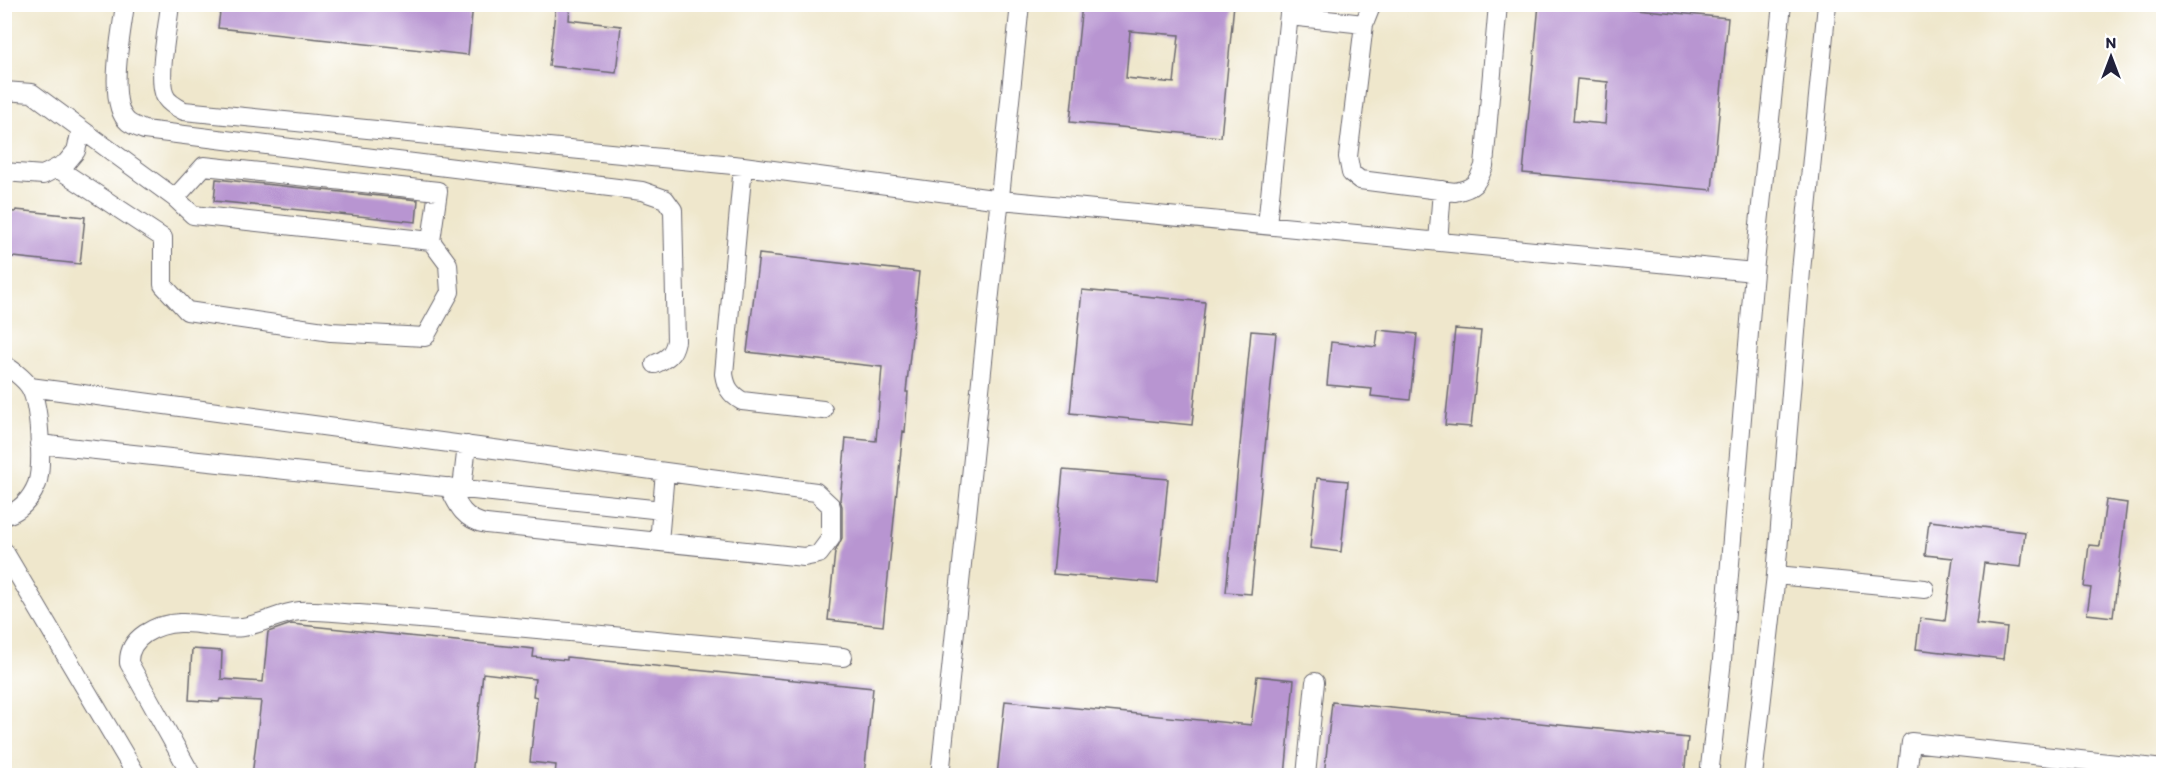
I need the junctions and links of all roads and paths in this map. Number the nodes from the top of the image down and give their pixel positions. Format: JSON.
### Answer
{"nodes":[{"id":1,"x":125,"y":4,"type":"edge"},
{"id":2,"x":170,"y":4,"type":"edge"},
{"id":3,"x":1020,"y":4,"type":"edge"},
{"id":4,"x":1371,"y":4,"type":"edge"},
{"id":5,"x":1498,"y":4,"type":"edge"},
{"id":6,"x":1782,"y":4,"type":"edge"},
{"id":7,"x":1827,"y":4,"type":"edge"},
{"id":8,"x":1289,"y":10,"type":"edge"},
{"id":9,"x":1364,"y":24,"type":"junction"},
{"id":10,"x":4,"y":91,"type":"edge"},
{"id":11,"x":81,"y":130,"type":"junction"},
{"id":12,"x":743,"y":166,"type":"junction"},
{"id":13,"x":57,"y":168,"type":"junction"},
{"id":14,"x":4,"y":172,"type":"edge"},
{"id":15,"x":1442,"y":190,"type":"junction"},
{"id":16,"x":175,"y":198,"type":"junction"},
{"id":17,"x":1001,"y":200,"type":"junction"},
{"id":18,"x":1267,"y":225,"type":"junction"},
{"id":19,"x":431,"y":241,"type":"junction"},
{"id":20,"x":1438,"y":242,"type":"junction"},
{"id":21,"x":1754,"y":272,"type":"junction"},
{"id":22,"x":655,"y":364,"type":"dead end"},
{"id":23,"x":4,"y":365,"type":"edge"},
{"id":24,"x":30,"y":387,"type":"junction"},
{"id":25,"x":823,"y":410,"type":"dead end"},
{"id":26,"x":39,"y":444,"type":"junction"},
{"id":27,"x":467,"y":445,"type":"junction"},
{"id":28,"x":665,"y":472,"type":"junction"},
{"id":29,"x":456,"y":488,"type":"junction"},
{"id":30,"x":662,"y":510,"type":"junction"},
{"id":31,"x":4,"y":516,"type":"edge"},
{"id":32,"x":659,"y":542,"type":"junction"},
{"id":33,"x":4,"y":552,"type":"edge"},
{"id":34,"x":1776,"y":575,"type":"junction"},
{"id":35,"x":1925,"y":590,"type":"dead end"},
{"id":36,"x":843,"y":657,"type":"dead end"},
{"id":37,"x":1315,"y":682,"type":"dead end"},
{"id":38,"x":2163,"y":769,"type":"edge"},
{"id":39,"x":137,"y":776,"type":"edge"},
{"id":40,"x":192,"y":776,"type":"edge"},
{"id":41,"x":940,"y":776,"type":"edge"},
{"id":42,"x":1306,"y":776,"type":"edge"},
{"id":43,"x":1708,"y":776,"type":"edge"},
{"id":44,"x":1753,"y":776,"type":"edge"},
{"id":45,"x":1907,"y":776,"type":"edge"}],
"edges":[{"from":1,"to":22,"type":"street"},
{"from":2,"to":12,"type":"street"},
{"from":3,"to":17,"type":"street"},
{"from":4,"to":9,"type":"street"},
{"from":5,"to":15,"type":"street"},
{"from":6,"to":21,"type":"street"},
{"from":7,"to":34,"type":"street"},
{"from":8,"to":9,"type":"street"},
{"from":8,"to":18,"type":"street"},
{"from":9,"to":15,"type":"street"},
{"from":10,"to":11,"type":"street"},
{"from":11,"to":13,"type":"street"},
{"from":11,"to":16,"type":"street"},
{"from":12,"to":17,"type":"street"},
{"from":12,"to":25,"type":"street"},
{"from":13,"to":14,"type":"street"},
{"from":13,"to":19,"type":"street"},
{"from":15,"to":20,"type":"street"},
{"from":16,"to":19,"type":"street"},
{"from":16,"to":19,"type":"street"},
{"from":17,"to":18,"type":"street"},
{"from":17,"to":41,"type":"street"},
{"from":18,"to":20,"type":"street"},
{"from":20,"to":21,"type":"street"},
{"from":21,"to":43,"type":"street"},
{"from":23,"to":24,"type":"street"},
{"from":24,"to":26,"type":"street"},
{"from":24,"to":27,"type":"street"},
{"from":26,"to":29,"type":"street"},
{"from":26,"to":31,"type":"street"},
{"from":27,"to":28,"type":"street"},
{"from":27,"to":29,"type":"street"},
{"from":28,"to":30,"type":"street"},
{"from":28,"to":32,"type":"street"},
{"from":29,"to":30,"type":"street"},
{"from":29,"to":32,"type":"street"},
{"from":30,"to":32,"type":"street"},
{"from":33,"to":39,"type":"street"},
{"from":34,"to":35,"type":"street"},
{"from":34,"to":44,"type":"street"},
{"from":36,"to":40,"type":"street"},
{"from":37,"to":42,"type":"street"},
{"from":38,"to":45,"type":"street"}]}
